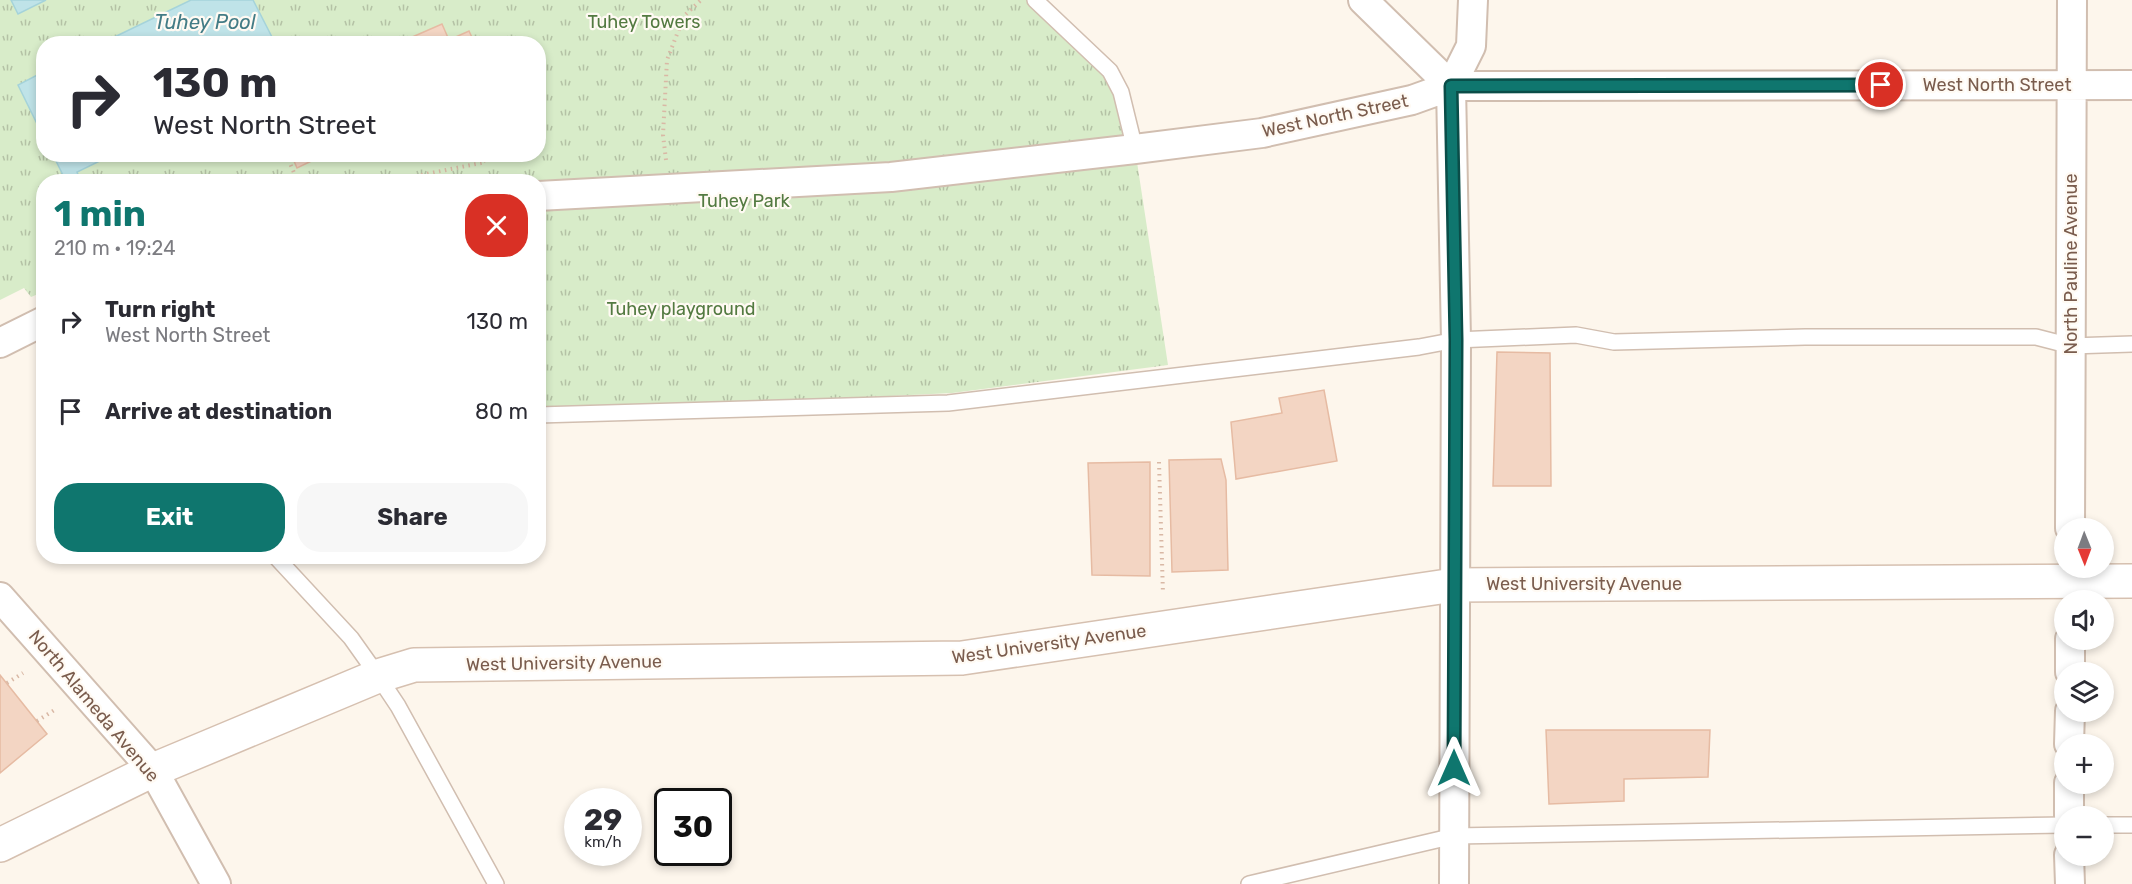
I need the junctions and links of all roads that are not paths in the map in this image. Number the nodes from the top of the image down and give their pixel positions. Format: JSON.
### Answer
{"nodes":[{"id":1,"x":1035,"y":0,"type":"edge"},
{"id":2,"x":1363,"y":0,"type":"edge"},
{"id":3,"x":1473,"y":0,"type":"edge"},
{"id":4,"x":2072,"y":0,"type":"edge"},
{"id":5,"x":2072,"y":85,"type":"junction"},
{"id":6,"x":2132,"y":85,"type":"edge"},
{"id":7,"x":1451,"y":86,"type":"junction"},
{"id":8,"x":1135,"y":149,"type":"junction"},
{"id":9,"x":546,"y":196,"type":"edge"},
{"id":10,"x":36,"y":325,"type":"edge"},
{"id":11,"x":1456,"y":340,"type":"junction"},
{"id":12,"x":0,"y":344,"type":"edge"},
{"id":13,"x":2132,"y":344,"type":"edge"},
{"id":14,"x":2071,"y":346,"type":"junction"},
{"id":15,"x":546,"y":415,"type":"edge"},
{"id":16,"x":2070,"y":518,"type":"edge"},
{"id":17,"x":282,"y":564,"type":"edge"},
{"id":18,"x":2132,"y":581,"type":"edge"},
{"id":19,"x":2070,"y":583,"type":"edge"},
{"id":20,"x":1454,"y":585,"type":"junction"},
{"id":21,"x":0,"y":597,"type":"edge"},
{"id":22,"x":378,"y":676,"type":"junction"},
{"id":23,"x":153,"y":770,"type":"junction"},
{"id":24,"x":2114,"y":825,"type":"edge"},
{"id":25,"x":2132,"y":825,"type":"edge"},
{"id":26,"x":2054,"y":826,"type":"edge"},
{"id":27,"x":1454,"y":836,"type":"junction"},
{"id":28,"x":0,"y":845,"type":"edge"},
{"id":29,"x":2069,"y":866,"type":"edge"},
{"id":30,"x":216,"y":884,"type":"edge"},
{"id":31,"x":496,"y":884,"type":"edge"},
{"id":32,"x":1249,"y":884,"type":"edge"},
{"id":33,"x":1454,"y":884,"type":"edge"},
{"id":34,"x":2070,"y":884,"type":"edge"}],
"edges":[{"from":1,"to":8,"type":"lane"},
{"from":2,"to":7,"type":"street"},
{"from":3,"to":7,"type":"street"},
{"from":4,"to":5,"type":"street","name":"North Pauline Avenue"},
{"from":5,"to":6,"type":"street","name":"West North Street"},
{"from":5,"to":7,"type":"street","name":"West North Street"},
{"from":5,"to":14,"type":"street","name":"North Pauline Avenue"},
{"from":7,"to":8,"type":"street","name":"West North Street"},
{"from":7,"to":11,"type":"street"},
{"from":8,"to":9,"type":"street","name":"West North Street"},
{"from":10,"to":12,"type":"street"},
{"from":11,"to":14,"type":"lane"},
{"from":11,"to":15,"type":"lane"},
{"from":11,"to":20,"type":"street"},
{"from":13,"to":14,"type":"lane"},
{"from":14,"to":16,"type":"street","name":"North Pauline Avenue"},
{"from":17,"to":22,"type":"lane"},
{"from":18,"to":19,"type":"street","name":"West University Avenue"},
{"from":19,"to":20,"type":"street","name":"West University Avenue"},
{"from":20,"to":22,"type":"street","name":"West University Avenue"},
{"from":20,"to":27,"type":"street"},
{"from":21,"to":23,"type":"street","name":"North Alameda Avenue"},
{"from":22,"to":23,"type":"street","name":"West University Avenue"},
{"from":22,"to":31,"type":"lane"},
{"from":23,"to":28,"type":"street","name":"West University Avenue"},
{"from":23,"to":30,"type":"street","name":"North Alameda Avenue"},
{"from":24,"to":25,"type":"lane"},
{"from":26,"to":27,"type":"lane"},
{"from":27,"to":32,"type":"lane"},
{"from":27,"to":33,"type":"street"},
{"from":29,"to":34,"type":"street"}]}
